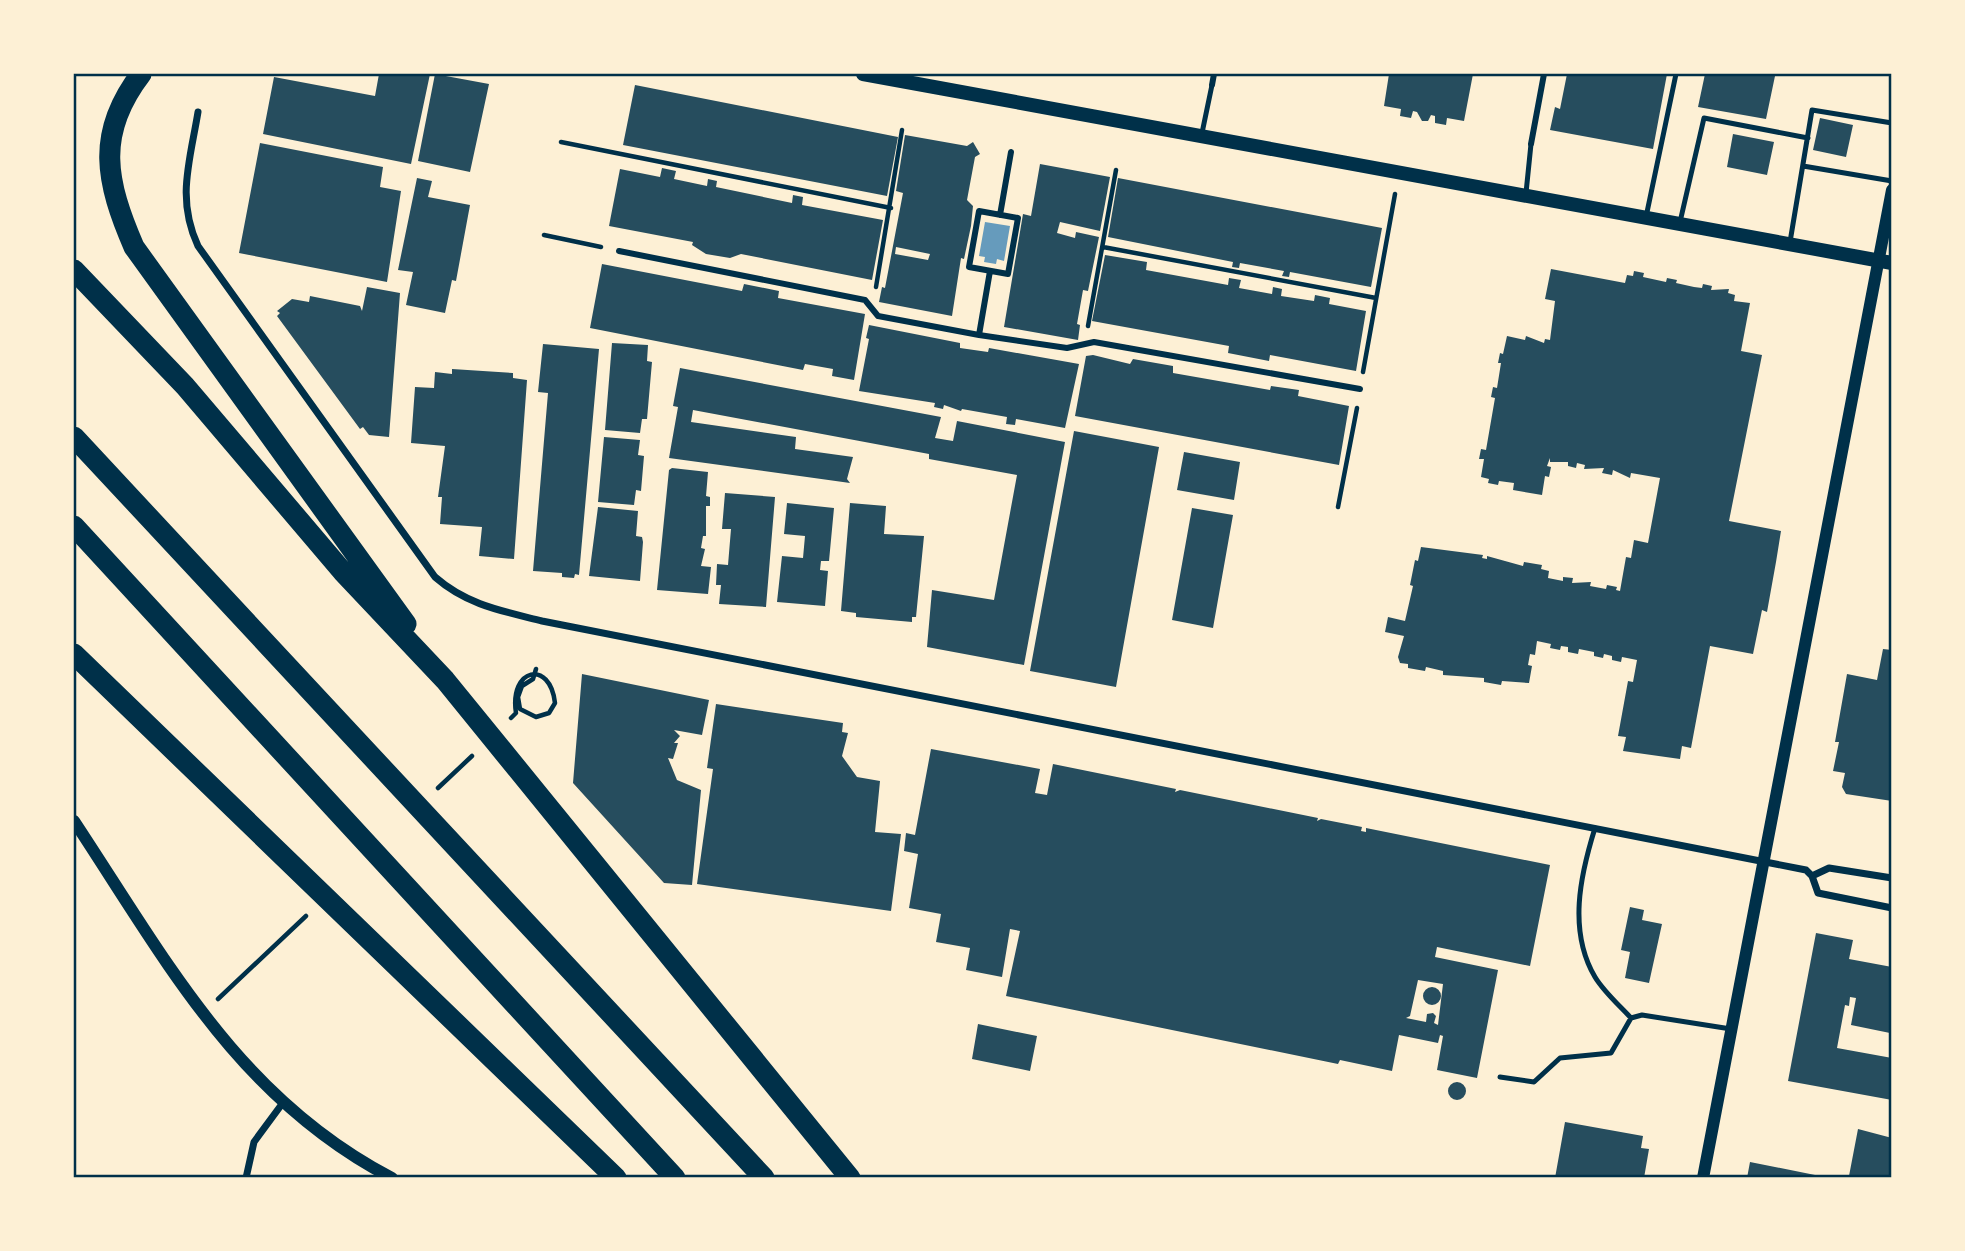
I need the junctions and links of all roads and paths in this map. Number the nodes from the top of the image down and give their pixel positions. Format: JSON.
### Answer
{"nodes":[{"id":1,"x":141,"y":74,"type":"edge"},
{"id":2,"x":863,"y":74,"type":"edge"},
{"id":3,"x":1214,"y":74,"type":"edge"},
{"id":4,"x":1544,"y":74,"type":"edge"},
{"id":5,"x":1676,"y":74,"type":"edge"},
{"id":6,"x":1212,"y":85,"type":"joint"},
{"id":7,"x":198,"y":112,"type":"dead end"},
{"id":8,"x":1892,"y":123,"type":"edge"},
{"id":9,"x":902,"y":130,"type":"dead end"},
{"id":10,"x":1202,"y":136,"type":"junction"},
{"id":11,"x":1808,"y":138,"type":"junction"},
{"id":12,"x":561,"y":142,"type":"dead end"},
{"id":13,"x":1531,"y":144,"type":"joint"},
{"id":14,"x":1011,"y":152,"type":"dead end"},
{"id":15,"x":1803,"y":166,"type":"junction"},
{"id":16,"x":1115,"y":170,"type":"dead end"},
{"id":17,"x":1399,"y":173,"type":"junction"},
{"id":18,"x":1892,"y":181,"type":"edge"},
{"id":19,"x":1892,"y":190,"type":"edge"},
{"id":20,"x":1525,"y":196,"type":"junction"},
{"id":21,"x":891,"y":208,"type":"junction"},
{"id":22,"x":1000,"y":215,"type":"junction"},
{"id":23,"x":1646,"y":216,"type":"junction"},
{"id":24,"x":1680,"y":222,"type":"junction"},
{"id":25,"x":544,"y":235,"type":"dead end"},
{"id":26,"x":1790,"y":244,"type":"junction"},
{"id":27,"x":1103,"y":247,"type":"junction"},
{"id":28,"x":619,"y":251,"type":"joint"},
{"id":29,"x":1886,"y":262,"type":"edge"},
{"id":30,"x":74,"y":270,"type":"edge"},
{"id":31,"x":990,"y":271,"type":"junction"},
{"id":32,"x":1376,"y":298,"type":"junction"},
{"id":33,"x":872,"y":309,"type":"junction"},
{"id":34,"x":979,"y":335,"type":"junction"},
{"id":35,"x":1084,"y":344,"type":"junction"},
{"id":36,"x":1360,"y":388,"type":"junction"},
{"id":37,"x":74,"y":437,"type":"edge"},
{"id":38,"x":1338,"y":507,"type":"dead end"},
{"id":39,"x":74,"y":526,"type":"edge"},
{"id":40,"x":74,"y":654,"type":"edge"},
{"id":41,"x":536,"y":669,"type":"dead end"},
{"id":42,"x":445,"y":680,"type":"junction"},
{"id":43,"x":516,"y":713,"type":"dead end"},
{"id":44,"x":74,"y":821,"type":"edge"},
{"id":45,"x":1595,"y":828,"type":"junction"},
{"id":46,"x":1764,"y":862,"type":"junction"},
{"id":47,"x":1812,"y":876,"type":"junction"},
{"id":48,"x":1892,"y":878,"type":"edge"},
{"id":49,"x":1892,"y":908,"type":"edge"},
{"id":50,"x":1630,"y":1018,"type":"junction"},
{"id":51,"x":1732,"y":1029,"type":"junction"},
{"id":52,"x":1500,"y":1077,"type":"dead end"},
{"id":53,"x":282,"y":1104,"type":"junction"},
{"id":54,"x":246,"y":1178,"type":"edge"},
{"id":55,"x":391,"y":1178,"type":"edge"},
{"id":56,"x":616,"y":1178,"type":"edge"},
{"id":57,"x":675,"y":1178,"type":"edge"},
{"id":58,"x":764,"y":1178,"type":"edge"},
{"id":59,"x":850,"y":1178,"type":"edge"},
{"id":60,"x":1703,"y":1178,"type":"edge"}],
"edges":[{"from":1,"to":42,"type":"highway"},
{"from":2,"to":10,"type":"main road"},
{"from":3,"to":6,"type":"street"},
{"from":4,"to":13,"type":"street"},
{"from":5,"to":23,"type":"lane"},
{"from":6,"to":10,"type":"lane"},
{"from":7,"to":45,"type":"street"},
{"from":8,"to":11,"type":"lane"},
{"from":9,"to":21,"type":"path"},
{"from":10,"to":17,"type":"main road"},
{"from":11,"to":15,"type":"lane"},
{"from":11,"to":24,"type":"lane"},
{"from":12,"to":21,"type":"path"},
{"from":13,"to":20,"type":"lane"},
{"from":14,"to":22,"type":"street"},
{"from":15,"to":18,"type":"lane"},
{"from":15,"to":26,"type":"lane"},
{"from":16,"to":27,"type":"path"},
{"from":17,"to":20,"type":"main road"},
{"from":17,"to":32,"type":"path"},
{"from":19,"to":29,"type":"street"},
{"from":20,"to":23,"type":"main road"},
{"from":21,"to":33,"type":"path"},
{"from":22,"to":31,"type":"street"},
{"from":22,"to":31,"type":"street"},
{"from":23,"to":24,"type":"main road"},
{"from":24,"to":26,"type":"main road"},
{"from":25,"to":28,"type":"path"},
{"from":26,"to":29,"type":"main road"},
{"from":27,"to":32,"type":"path"},
{"from":27,"to":35,"type":"path"},
{"from":28,"to":33,"type":"street"},
{"from":29,"to":46,"type":"street"},
{"from":30,"to":42,"type":"highway"},
{"from":31,"to":34,"type":"street"},
{"from":32,"to":36,"type":"path"},
{"from":33,"to":34,"type":"street"},
{"from":34,"to":35,"type":"street"},
{"from":35,"to":36,"type":"street"},
{"from":36,"to":38,"type":"path"},
{"from":37,"to":58,"type":"highway"},
{"from":39,"to":57,"type":"highway"},
{"from":40,"to":56,"type":"highway"},
{"from":41,"to":43,"type":"path"},
{"from":42,"to":59,"type":"highway"},
{"from":44,"to":53,"type":"street"},
{"from":45,"to":46,"type":"street"},
{"from":45,"to":50,"type":"lane"},
{"from":46,"to":47,"type":"street"},
{"from":46,"to":51,"type":"street"},
{"from":47,"to":48,"type":"street"},
{"from":47,"to":49,"type":"street"},
{"from":50,"to":51,"type":"lane"},
{"from":50,"to":52,"type":"lane"},
{"from":51,"to":60,"type":"street"},
{"from":53,"to":54,"type":"street"},
{"from":53,"to":55,"type":"street"}]}
